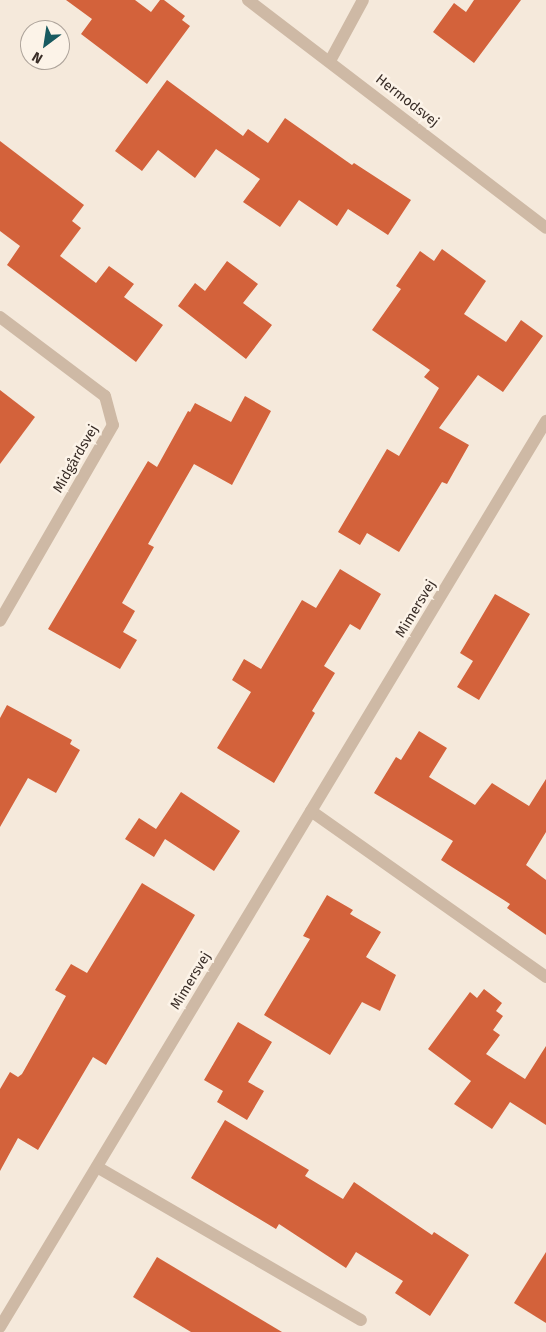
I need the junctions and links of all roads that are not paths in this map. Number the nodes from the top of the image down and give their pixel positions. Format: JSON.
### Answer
{"nodes":[{"id":1,"x":248,"y":0,"type":"edge"},
{"id":2,"x":363,"y":0,"type":"edge"},
{"id":3,"x":330,"y":61,"type":"junction"},
{"id":4,"x":546,"y":228,"type":"edge"},
{"id":5,"x":0,"y":317,"type":"edge"},
{"id":6,"x":546,"y":422,"type":"edge"},
{"id":7,"x":0,"y":621,"type":"edge"},
{"id":8,"x":311,"y":811,"type":"junction"},
{"id":9,"x":546,"y":977,"type":"edge"},
{"id":10,"x":97,"y":1167,"type":"junction"},
{"id":11,"x":361,"y":1320,"type":"dead end"},
{"id":12,"x":0,"y":1326,"type":"edge"}],
"edges":[{"from":1,"to":3,"type":"street","name":"Hermodsvej"},
{"from":2,"to":3,"type":"street"},
{"from":3,"to":4,"type":"street","name":"Hermodsvej"},
{"from":5,"to":7,"type":"street","name":"Midgårdsvej"},
{"from":6,"to":8,"type":"street","name":"Mimersvej"},
{"from":8,"to":9,"type":"street"},
{"from":8,"to":10,"type":"street","name":"Mimersvej"},
{"from":10,"to":11,"type":"street"},
{"from":10,"to":12,"type":"street","name":"Mimersvej"}]}
